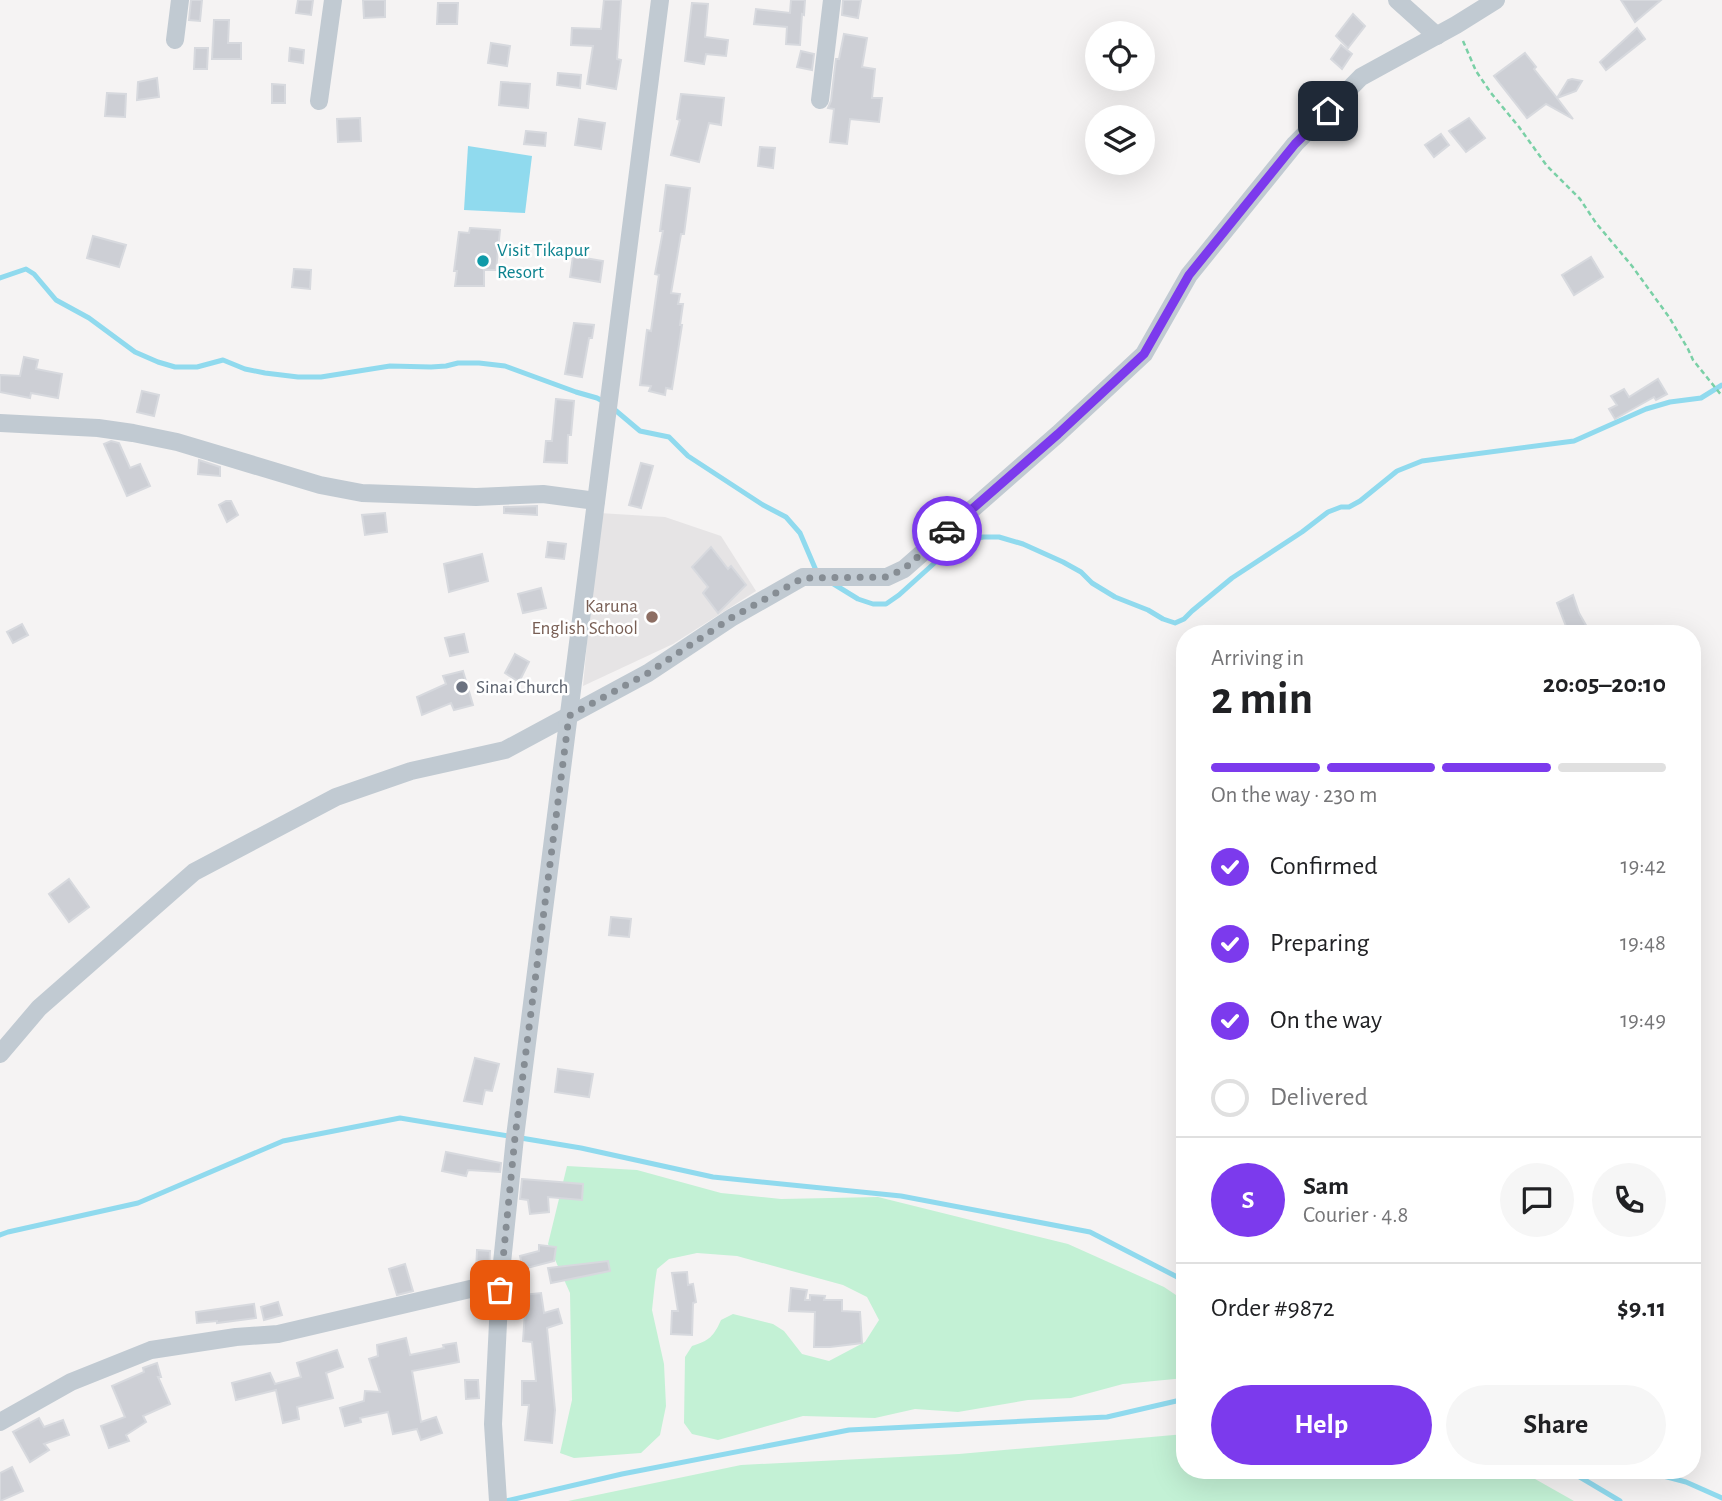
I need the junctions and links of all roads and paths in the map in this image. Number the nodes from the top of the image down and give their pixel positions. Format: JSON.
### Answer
{"nodes":[{"id":1,"x":180,"y":0,"type":"edge"},
{"id":2,"x":333,"y":0,"type":"edge"},
{"id":3,"x":660,"y":0,"type":"edge"},
{"id":4,"x":832,"y":0,"type":"edge"},
{"id":5,"x":1397,"y":0,"type":"edge"},
{"id":6,"x":1496,"y":0,"type":"edge"},
{"id":7,"x":1456,"y":25,"type":"junction"},
{"id":8,"x":1437,"y":36,"type":"junction"},
{"id":9,"x":175,"y":40,"type":"dead end"},
{"id":10,"x":820,"y":100,"type":"dead end"},
{"id":11,"x":319,"y":101,"type":"dead end"},
{"id":12,"x":1722,"y":396,"type":"edge"},
{"id":13,"x":0,"y":423,"type":"edge"},
{"id":14,"x":596,"y":501,"type":"junction"},
{"id":15,"x":569,"y":716,"type":"junction"},
{"id":16,"x":0,"y":1054,"type":"edge"},
{"id":17,"x":500,"y":1282,"type":"junction"},
{"id":18,"x":0,"y":1422,"type":"edge"},
{"id":19,"x":498,"y":1501,"type":"edge"}],
"edges":[{"from":1,"to":9,"type":"street"},
{"from":2,"to":11,"type":"street"},
{"from":3,"to":14,"type":"street"},
{"from":4,"to":10,"type":"street"},
{"from":5,"to":8,"type":"street"},
{"from":6,"to":7,"type":"street"},
{"from":7,"to":8,"type":"street"},
{"from":7,"to":12,"type":"path"},
{"from":8,"to":15,"type":"street"},
{"from":13,"to":14,"type":"street"},
{"from":14,"to":15,"type":"street"},
{"from":15,"to":16,"type":"street"},
{"from":15,"to":17,"type":"street"},
{"from":17,"to":18,"type":"street"},
{"from":17,"to":19,"type":"street"}]}
